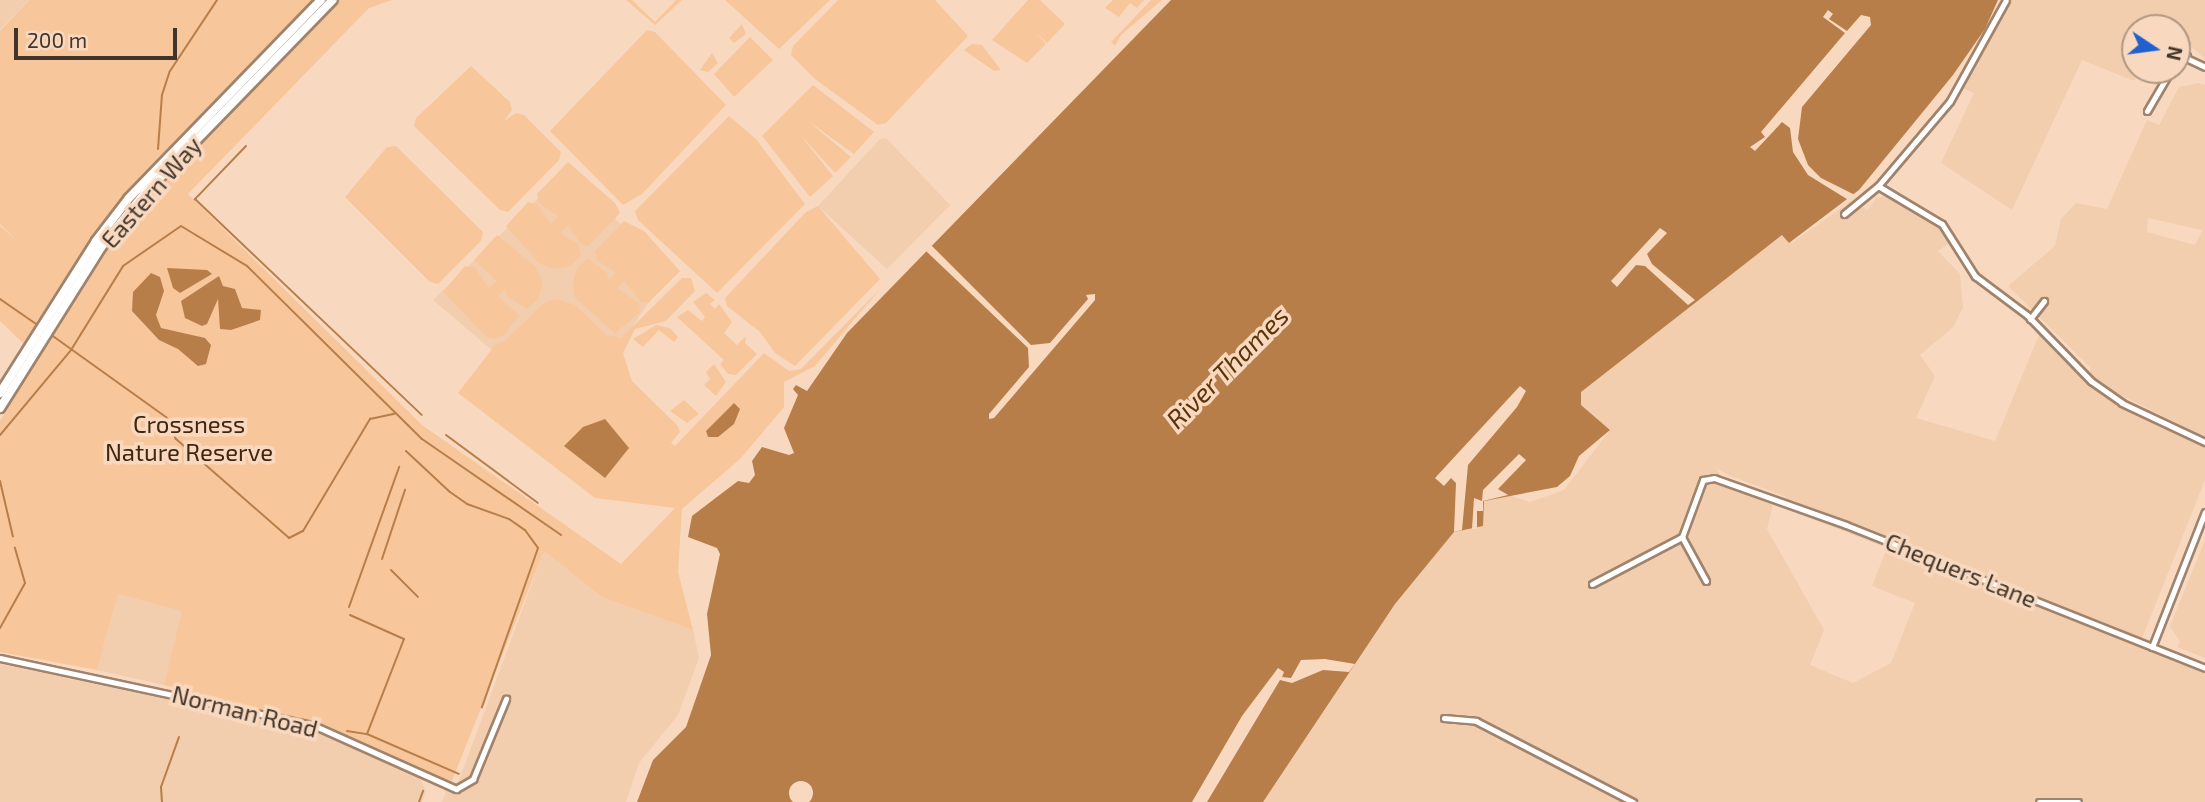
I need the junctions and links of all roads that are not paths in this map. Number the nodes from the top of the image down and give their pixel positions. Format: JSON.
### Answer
{"nodes":[{"id":1,"x":321,"y":0,"type":"edge"},
{"id":2,"x":333,"y":0,"type":"edge"},
{"id":3,"x":2006,"y":0,"type":"edge"},
{"id":4,"x":2163,"y":84,"type":"edge"},
{"id":5,"x":2147,"y":111,"type":"dead end"},
{"id":6,"x":1878,"y":186,"type":"junction"},
{"id":7,"x":1844,"y":214,"type":"dead end"},
{"id":8,"x":2044,"y":301,"type":"dead end"},
{"id":9,"x":2030,"y":319,"type":"junction"},
{"id":10,"x":49,"y":323,"type":"junction"},
{"id":11,"x":40,"y":338,"type":"junction"},
{"id":12,"x":0,"y":393,"type":"edge"},
{"id":13,"x":0,"y":408,"type":"edge"},
{"id":14,"x":2205,"y":442,"type":"edge"},
{"id":15,"x":2205,"y":512,"type":"edge"},
{"id":16,"x":1682,"y":537,"type":"junction"},
{"id":17,"x":1706,"y":581,"type":"dead end"},
{"id":18,"x":1592,"y":584,"type":"dead end"},
{"id":19,"x":2152,"y":647,"type":"junction"},
{"id":20,"x":0,"y":658,"type":"edge"},
{"id":21,"x":2205,"y":668,"type":"edge"},
{"id":22,"x":506,"y":699,"type":"dead end"},
{"id":23,"x":1444,"y":718,"type":"dead end"},
{"id":24,"x":1633,"y":802,"type":"edge"},
{"id":25,"x":2039,"y":802,"type":"edge"},
{"id":26,"x":2078,"y":802,"type":"edge"}],
"edges":[{"from":1,"to":10,"type":"main road","name":"Eastern Way"},
{"from":2,"to":10,"type":"main road","name":"Eastern Way"},
{"from":3,"to":6,"type":"street"},
{"from":4,"to":5,"type":"street"},
{"from":6,"to":7,"type":"street"},
{"from":6,"to":9,"type":"street"},
{"from":8,"to":9,"type":"street"},
{"from":9,"to":14,"type":"street"},
{"from":10,"to":11,"type":"main road","name":"Eastern Way"},
{"from":11,"to":12,"type":"main road","name":"Eastern Way"},
{"from":11,"to":13,"type":"main road","name":"Eastern Way"},
{"from":15,"to":19,"type":"street"},
{"from":16,"to":17,"type":"street"},
{"from":16,"to":18,"type":"street"},
{"from":16,"to":19,"type":"street","name":"Chequers Lane"},
{"from":19,"to":21,"type":"street","name":"Chequers Lane"},
{"from":20,"to":22,"type":"street","name":"Norman Road"},
{"from":23,"to":24,"type":"street"},
{"from":25,"to":26,"type":"street"}]}
